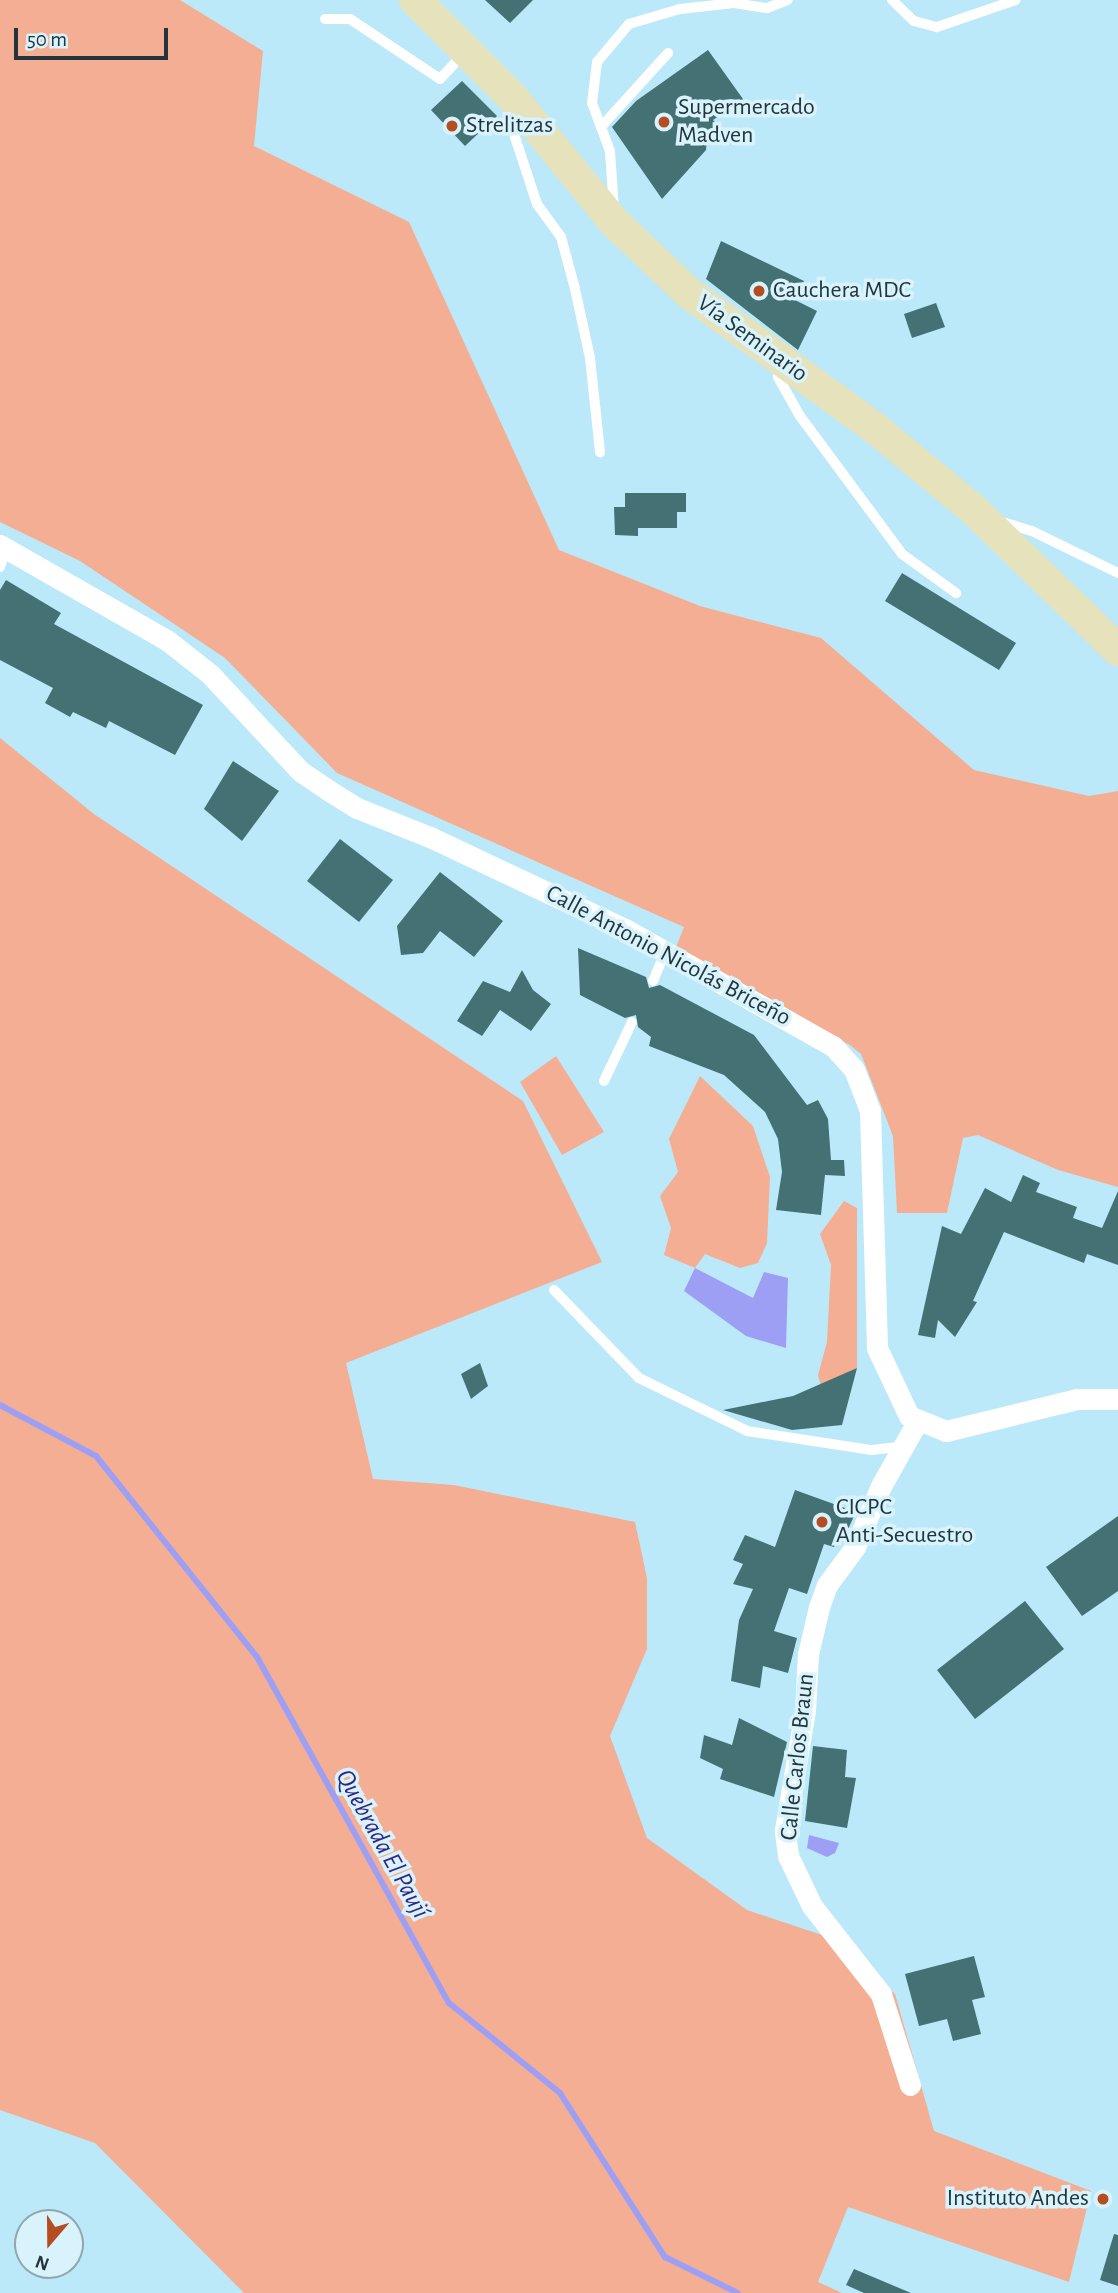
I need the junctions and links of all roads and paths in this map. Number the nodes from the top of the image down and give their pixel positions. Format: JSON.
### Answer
{"nodes":[{"id":1,"x":415,"y":0,"type":"edge"},
{"id":2,"x":788,"y":0,"type":"edge"},
{"id":3,"x":892,"y":0,"type":"edge"},
{"id":4,"x":1016,"y":0,"type":"edge"},
{"id":5,"x":325,"y":19,"type":"dead end"},
{"id":6,"x":467,"y":50,"type":"junction"},
{"id":7,"x":668,"y":53,"type":"dead end"},
{"id":8,"x":513,"y":98,"type":"junction"},
{"id":9,"x":601,"y":127,"type":"junction"},
{"id":10,"x":615,"y":223,"type":"junction"},
{"id":11,"x":778,"y":360,"type":"junction"},
{"id":12,"x":600,"y":452,"type":"dead end"},
{"id":13,"x":979,"y":515,"type":"junction"},
{"id":14,"x":2,"y":554,"type":"edge"},
{"id":15,"x":1118,"y":573,"type":"edge"},
{"id":16,"x":956,"y":593,"type":"dead end"},
{"id":17,"x":1118,"y":650,"type":"edge"},
{"id":18,"x":666,"y":950,"type":"junction"},
{"id":19,"x":653,"y":981,"type":"dead end"},
{"id":20,"x":632,"y":1022,"type":"dead end"},
{"id":21,"x":604,"y":1082,"type":"dead end"},
{"id":22,"x":554,"y":1290,"type":"dead end"},
{"id":23,"x":1118,"y":1399,"type":"edge"},
{"id":24,"x":917,"y":1422,"type":"junction"},
{"id":25,"x":902,"y":1447,"type":"junction"},
{"id":26,"x":910,"y":2085,"type":"dead end"}],
"edges":[{"from":1,"to":6,"type":"main road","name":"Vía Seminario"},
{"from":2,"to":9,"type":"lane"},
{"from":3,"to":4,"type":"lane"},
{"from":5,"to":6,"type":"lane"},
{"from":6,"to":8,"type":"main road","name":"Vía Seminario"},
{"from":7,"to":9,"type":"lane"},
{"from":8,"to":10,"type":"main road","name":"Vía Seminario"},
{"from":8,"to":12,"type":"lane"},
{"from":9,"to":10,"type":"lane"},
{"from":10,"to":11,"type":"main road","name":"Vía Seminario"},
{"from":11,"to":13,"type":"main road","name":"Vía Seminario"},
{"from":11,"to":16,"type":"lane"},
{"from":13,"to":15,"type":"lane"},
{"from":13,"to":17,"type":"main road","name":"Vía Seminario"},
{"from":14,"to":18,"type":"street","name":"Calle Antonio Nicolás Briceño"},
{"from":18,"to":19,"type":"lane"},
{"from":18,"to":24,"type":"street","name":"Calle Antonio Nicolás Briceño"},
{"from":20,"to":21,"type":"lane"},
{"from":22,"to":25,"type":"lane"},
{"from":23,"to":24,"type":"street"},
{"from":24,"to":25,"type":"street","name":"Calle Carlos Braun"},
{"from":25,"to":26,"type":"street","name":"Calle Carlos Braun"}]}
